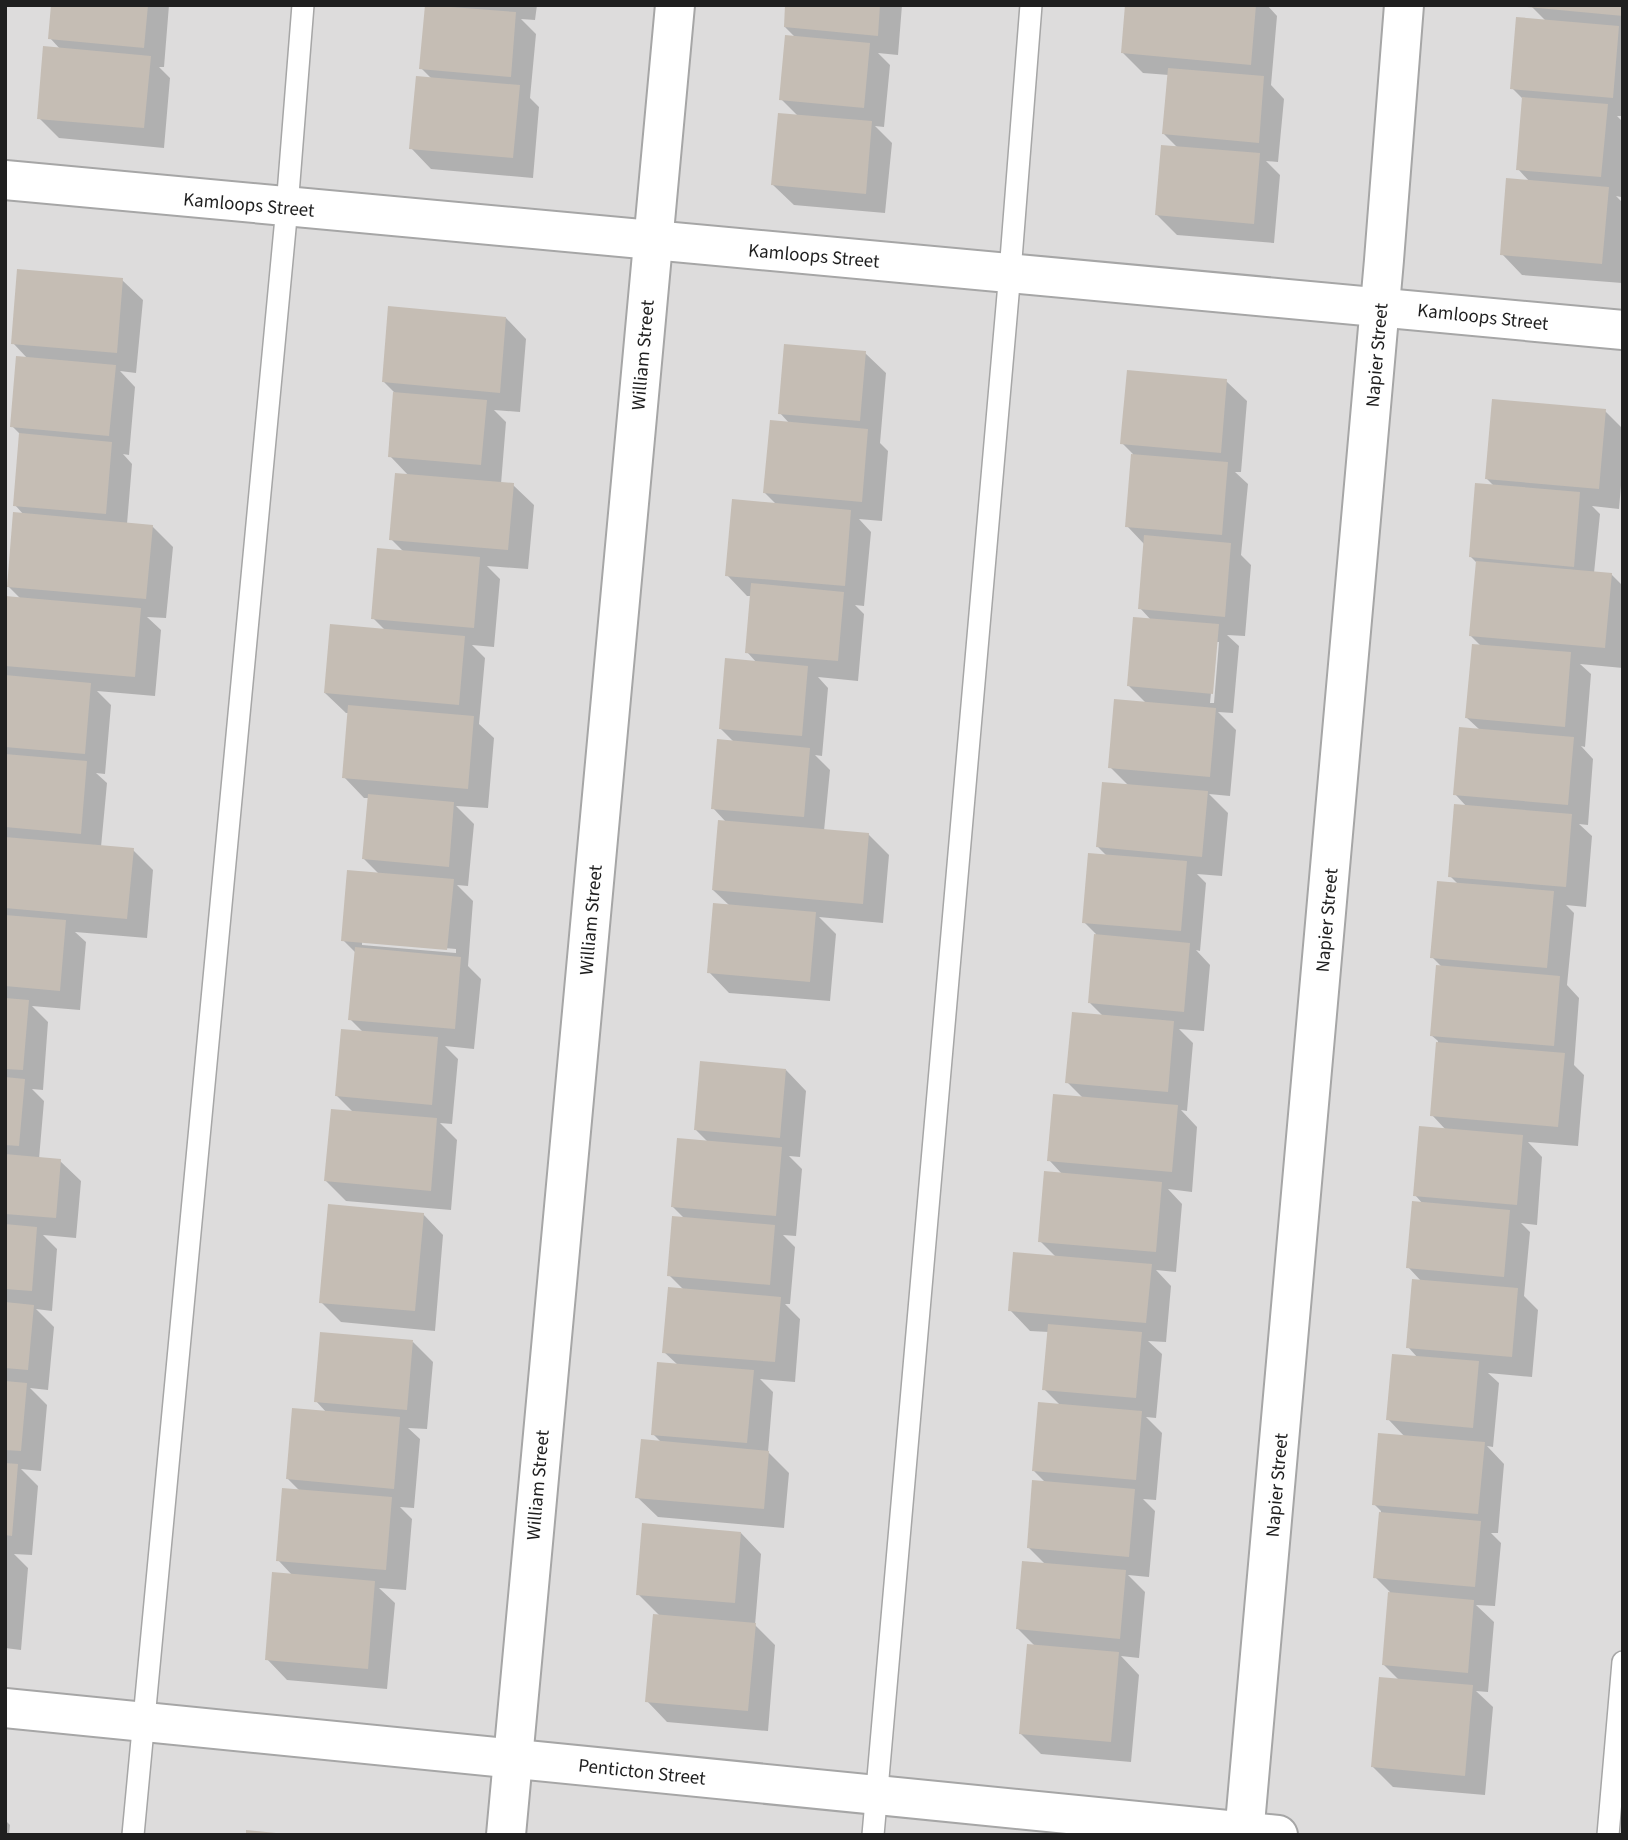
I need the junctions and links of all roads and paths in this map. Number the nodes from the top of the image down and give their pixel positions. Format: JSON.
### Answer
{"nodes":[{"id":1,"x":303,"y":5,"type":"edge"},
{"id":2,"x":675,"y":5,"type":"edge"},
{"id":3,"x":1031,"y":5,"type":"edge"},
{"id":4,"x":1404,"y":5,"type":"edge"},
{"id":5,"x":5,"y":180,"type":"edge"},
{"id":6,"x":287,"y":207,"type":"junction"},
{"id":7,"x":653,"y":241,"type":"junction"},
{"id":8,"x":1010,"y":272,"type":"junction"},
{"id":9,"x":1380,"y":306,"type":"junction"},
{"id":10,"x":1623,"y":330,"type":"edge"},
{"id":11,"x":1623,"y":1662,"type":"edge"},
{"id":12,"x":5,"y":1707,"type":"edge"},
{"id":13,"x":145,"y":1723,"type":"junction"},
{"id":14,"x":513,"y":1758,"type":"junction"},
{"id":15,"x":878,"y":1794,"type":"junction"},
{"id":16,"x":1256,"y":1834,"type":"edge"},
{"id":17,"x":133,"y":1835,"type":"edge"},
{"id":18,"x":506,"y":1835,"type":"edge"},
{"id":19,"x":873,"y":1835,"type":"edge"},
{"id":20,"x":1608,"y":1835,"type":"edge"}],
"edges":[{"from":1,"to":6,"type":"lane"},
{"from":2,"to":7,"type":"street","name":"William Street"},
{"from":3,"to":8,"type":"lane"},
{"from":4,"to":9,"type":"street","name":"Napier Street"},
{"from":5,"to":6,"type":"street","name":"Kamloops Street"},
{"from":6,"to":7,"type":"street","name":"Kamloops Street"},
{"from":6,"to":13,"type":"lane"},
{"from":7,"to":8,"type":"street","name":"Kamloops Street"},
{"from":7,"to":14,"type":"street","name":"William Street"},
{"from":8,"to":9,"type":"street","name":"Kamloops Street"},
{"from":8,"to":15,"type":"lane"},
{"from":9,"to":10,"type":"street","name":"Kamloops Street"},
{"from":9,"to":16,"type":"street","name":"Napier Street"},
{"from":11,"to":20,"type":"lane"},
{"from":12,"to":13,"type":"street","name":"Penticton Street"},
{"from":13,"to":14,"type":"street","name":"Penticton Street"},
{"from":13,"to":17,"type":"lane"},
{"from":14,"to":15,"type":"street","name":"Penticton Street"},
{"from":14,"to":18,"type":"street","name":"William Street"},
{"from":15,"to":16,"type":"street","name":"Penticton Street"},
{"from":15,"to":19,"type":"lane"}]}
